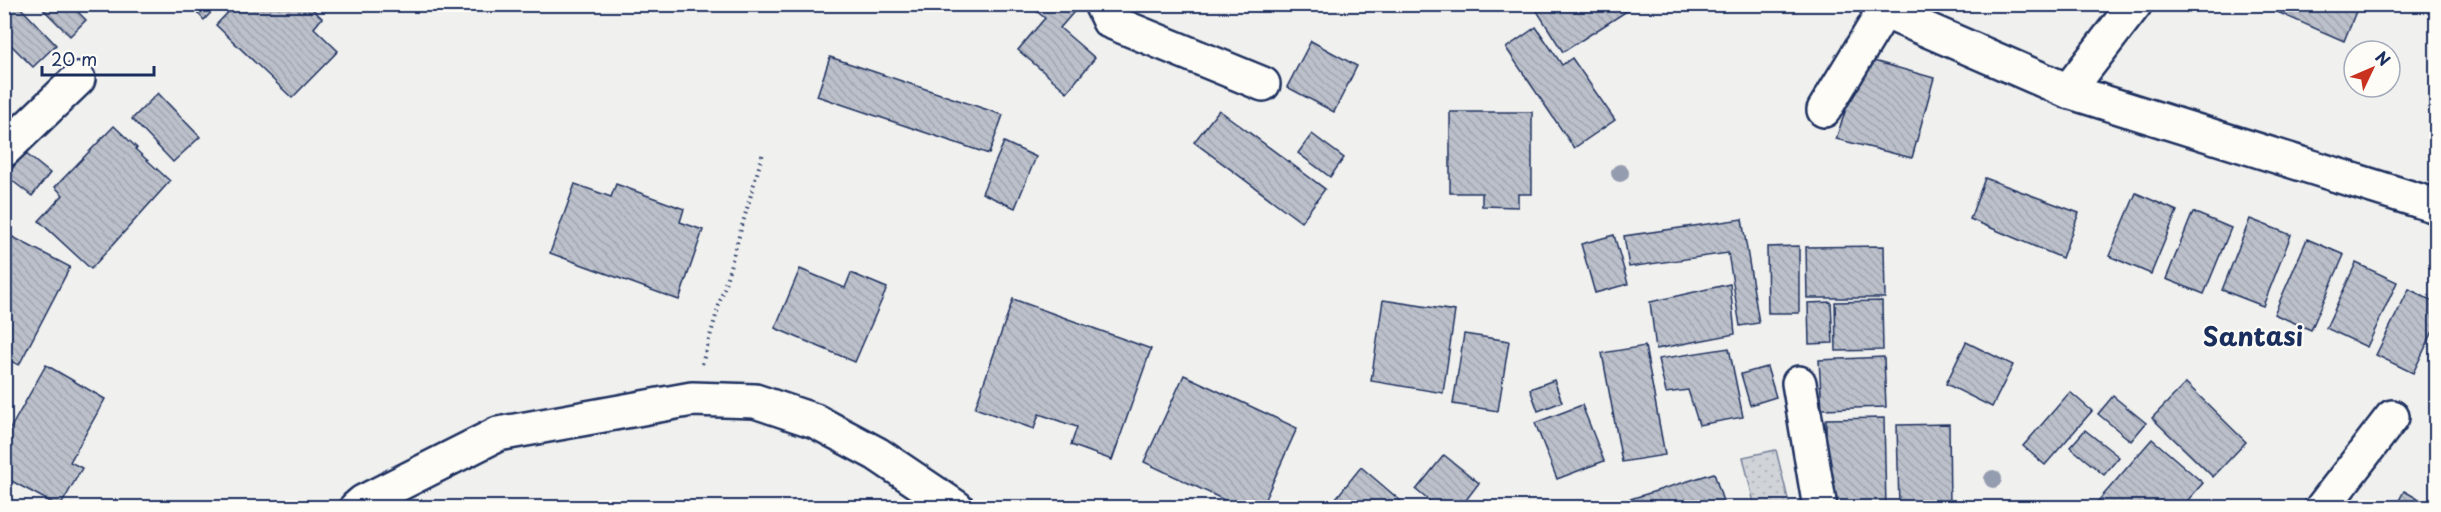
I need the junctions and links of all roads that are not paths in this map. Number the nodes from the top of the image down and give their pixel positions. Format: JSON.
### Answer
{"nodes":[{"id":1,"x":1101,"y":4,"type":"edge"},
{"id":2,"x":2135,"y":4,"type":"edge"},
{"id":3,"x":1880,"y":8,"type":"edge"},
{"id":4,"x":78,"y":79,"type":"dead end"},
{"id":5,"x":1263,"y":84,"type":"dead end"},
{"id":6,"x":2068,"y":91,"type":"junction"},
{"id":7,"x":1824,"y":110,"type":"dead end"},
{"id":8,"x":4,"y":150,"type":"edge"},
{"id":9,"x":2436,"y":206,"type":"edge"},
{"id":10,"x":1799,"y":383,"type":"dead end"},
{"id":11,"x":2392,"y":417,"type":"dead end"},
{"id":12,"x":356,"y":507,"type":"edge"},
{"id":13,"x":957,"y":507,"type":"edge"},
{"id":14,"x":1820,"y":507,"type":"edge"},
{"id":15,"x":2322,"y":507,"type":"edge"}],
"edges":[{"from":1,"to":5,"type":"street"},
{"from":2,"to":6,"type":"street"},
{"from":3,"to":6,"type":"street"},
{"from":3,"to":7,"type":"street"},
{"from":4,"to":8,"type":"street"},
{"from":6,"to":9,"type":"street"},
{"from":10,"to":14,"type":"street"},
{"from":11,"to":15,"type":"street"},
{"from":12,"to":13,"type":"street"}]}
